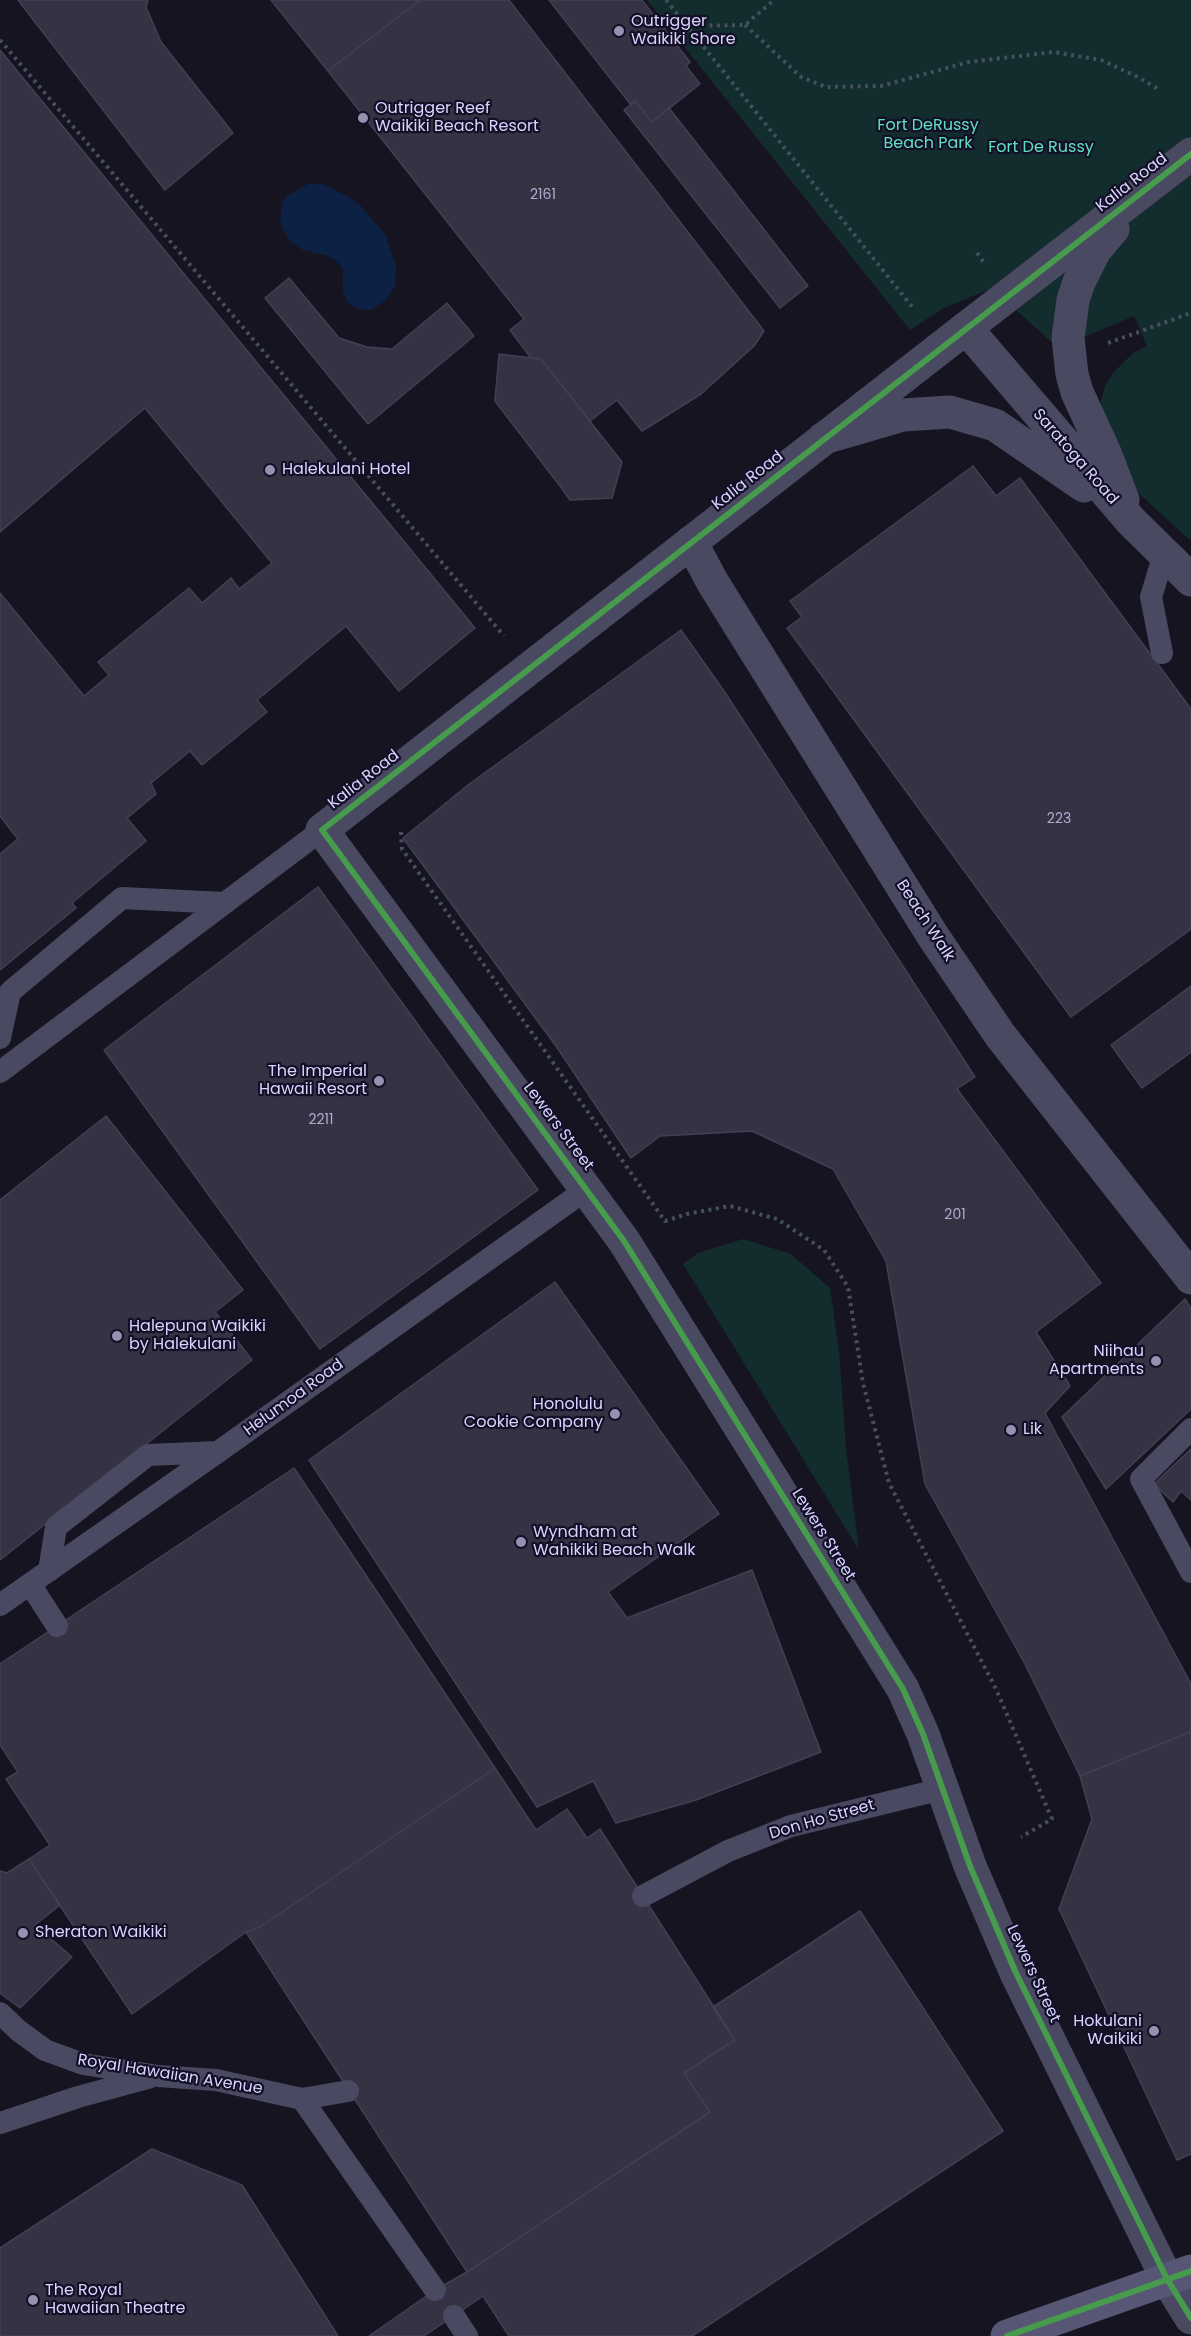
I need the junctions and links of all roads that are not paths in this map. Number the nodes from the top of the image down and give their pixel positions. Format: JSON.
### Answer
{"nodes":[{"id":1,"x":1191,"y":154,"type":"edge"},
{"id":2,"x":1150,"y":186,"type":"junction"},
{"id":3,"x":966,"y":328,"type":"junction"},
{"id":4,"x":824,"y":438,"type":"junction"},
{"id":5,"x":1131,"y":521,"type":"junction"},
{"id":6,"x":691,"y":542,"type":"junction"},
{"id":7,"x":1164,"y":554,"type":"junction"},
{"id":8,"x":1191,"y":580,"type":"edge"},
{"id":9,"x":1162,"y":653,"type":"dead end"},
{"id":10,"x":322,"y":830,"type":"junction"},
{"id":11,"x":225,"y":903,"type":"junction"},
{"id":12,"x":0,"y":1038,"type":"edge"},
{"id":13,"x":0,"y":1072,"type":"edge"},
{"id":14,"x":587,"y":1189,"type":"junction"},
{"id":15,"x":1191,"y":1278,"type":"edge"},
{"id":16,"x":1191,"y":1429,"type":"edge"},
{"id":17,"x":218,"y":1452,"type":"junction"},
{"id":18,"x":49,"y":1571,"type":"junction"},
{"id":19,"x":1191,"y":1572,"type":"edge"},
{"id":20,"x":30,"y":1584,"type":"junction"},
{"id":21,"x":0,"y":1605,"type":"edge"},
{"id":22,"x":57,"y":1626,"type":"dead end"},
{"id":23,"x":942,"y":1789,"type":"junction"},
{"id":24,"x":643,"y":1896,"type":"dead end"},
{"id":25,"x":0,"y":2013,"type":"edge"},
{"id":26,"x":158,"y":2076,"type":"junction"},
{"id":27,"x":348,"y":2091,"type":"dead end"},
{"id":28,"x":302,"y":2099,"type":"junction"},
{"id":29,"x":0,"y":2123,"type":"edge"},
{"id":30,"x":1179,"y":2275,"type":"edge"},
{"id":31,"x":435,"y":2290,"type":"dead end"},
{"id":32,"x":454,"y":2316,"type":"dead end"},
{"id":33,"x":1191,"y":2318,"type":"edge"},
{"id":34,"x":467,"y":2336,"type":"edge"},
{"id":35,"x":1007,"y":2336,"type":"edge"}],
"edges":[{"from":1,"to":2,"type":"street","name":"Kalia Road"},
{"from":2,"to":3,"type":"street","name":"Kalia Road"},
{"from":2,"to":5,"type":"street"},
{"from":3,"to":4,"type":"street","name":"Kalia Road"},
{"from":3,"to":5,"type":"street","name":"Saratoga Road"},
{"from":4,"to":5,"type":"street"},
{"from":4,"to":6,"type":"street","name":"Kalia Road"},
{"from":5,"to":7,"type":"street","name":"Saratoga Road"},
{"from":6,"to":10,"type":"street","name":"Kalia Road"},
{"from":6,"to":15,"type":"street","name":"Beach Walk"},
{"from":7,"to":8,"type":"street","name":"Saratoga Road"},
{"from":7,"to":9,"type":"lane"},
{"from":10,"to":11,"type":"lane","name":"Kalia Road"},
{"from":10,"to":14,"type":"street","name":"Lewers Street"},
{"from":11,"to":12,"type":"lane"},
{"from":11,"to":13,"type":"lane","name":"Kalia Road"},
{"from":14,"to":17,"type":"lane","name":"Helumoa Road"},
{"from":14,"to":23,"type":"street","name":"Lewers Street"},
{"from":16,"to":19,"type":"lane"},
{"from":17,"to":18,"type":"lane","name":"Helumoa Road"},
{"from":17,"to":18,"type":"lane"},
{"from":18,"to":20,"type":"lane","name":"Helumoa Road"},
{"from":20,"to":21,"type":"lane","name":"Helumoa Road"},
{"from":20,"to":22,"type":"lane"},
{"from":23,"to":24,"type":"lane","name":"Don Ho Street"},
{"from":23,"to":30,"type":"street","name":"Lewers Street"},
{"from":25,"to":26,"type":"lane","name":"Royal Hawaiian Avenue"},
{"from":26,"to":28,"type":"lane","name":"Royal Hawaiian Avenue"},
{"from":26,"to":29,"type":"lane"},
{"from":27,"to":28,"type":"lane"},
{"from":28,"to":31,"type":"lane"},
{"from":30,"to":33,"type":"street","name":"Lewers Street"},
{"from":30,"to":35,"type":"main road"},
{"from":32,"to":34,"type":"lane"}]}
